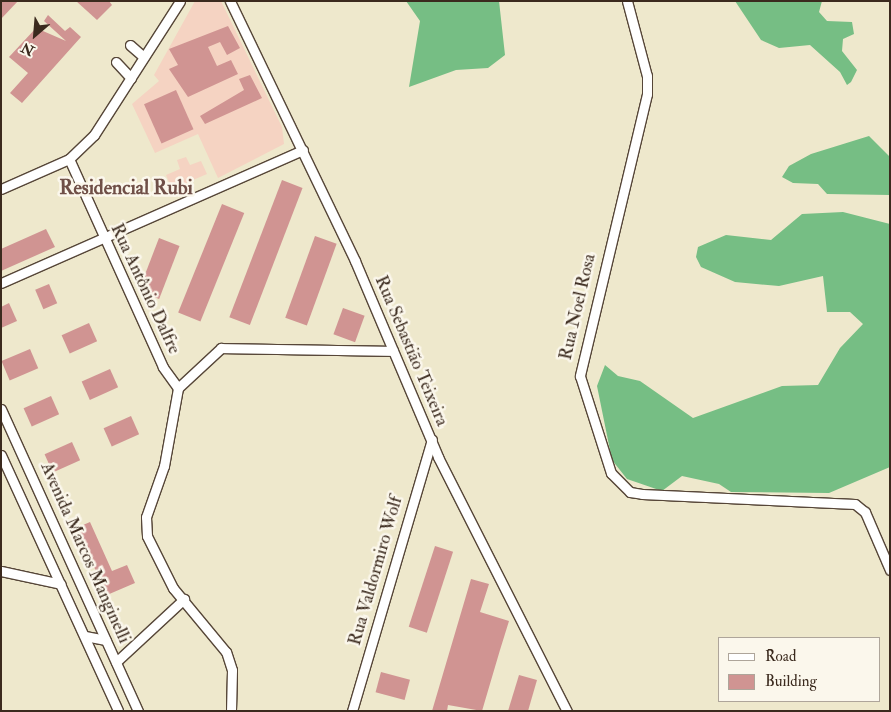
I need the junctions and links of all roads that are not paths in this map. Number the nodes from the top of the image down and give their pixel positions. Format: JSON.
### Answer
{"nodes":[{"id":1,"x":180,"y":1,"type":"edge"},
{"id":2,"x":230,"y":1,"type":"edge"},
{"id":3,"x":627,"y":1,"type":"edge"},
{"id":4,"x":130,"y":45,"type":"dead end"},
{"id":5,"x":144,"y":57,"type":"junction"},
{"id":6,"x":116,"y":62,"type":"dead end"},
{"id":7,"x":131,"y":78,"type":"junction"},
{"id":8,"x":303,"y":150,"type":"junction"},
{"id":9,"x":69,"y":159,"type":"junction"},
{"id":10,"x":1,"y":189,"type":"edge"},
{"id":11,"x":103,"y":241,"type":"junction"},
{"id":12,"x":1,"y":283,"type":"edge"},
{"id":13,"x":394,"y":351,"type":"junction"},
{"id":14,"x":178,"y":388,"type":"junction"},
{"id":15,"x":1,"y":409,"type":"edge"},
{"id":16,"x":432,"y":440,"type":"junction"},
{"id":17,"x":1,"y":455,"type":"edge"},
{"id":18,"x":37,"y":532,"type":"junction"},
{"id":19,"x":57,"y":536,"type":"junction"},
{"id":20,"x":890,"y":570,"type":"edge"},
{"id":21,"x":1,"y":571,"type":"edge"},
{"id":22,"x":61,"y":584,"type":"junction"},
{"id":23,"x":184,"y":600,"type":"junction"},
{"id":24,"x":85,"y":636,"type":"junction"},
{"id":25,"x":106,"y":640,"type":"junction"},
{"id":26,"x":116,"y":662,"type":"junction"},
{"id":27,"x":118,"y":711,"type":"edge"},
{"id":28,"x":138,"y":711,"type":"edge"},
{"id":29,"x":231,"y":711,"type":"edge"},
{"id":30,"x":352,"y":711,"type":"edge"},
{"id":31,"x":568,"y":711,"type":"edge"}],
"edges":[{"from":1,"to":5,"type":"street"},
{"from":2,"to":8,"type":"street","name":"Rua Sebastião Teixeira"},
{"from":3,"to":20,"type":"street","name":"Rua Noel Rosa"},
{"from":4,"to":5,"type":"street"},
{"from":5,"to":7,"type":"street"},
{"from":6,"to":7,"type":"street"},
{"from":7,"to":9,"type":"street"},
{"from":8,"to":11,"type":"street"},
{"from":8,"to":13,"type":"street","name":"Rua Sebastião Teixeira"},
{"from":9,"to":10,"type":"street"},
{"from":9,"to":11,"type":"street","name":"Rua Antônio Dalfre"},
{"from":11,"to":12,"type":"street"},
{"from":11,"to":14,"type":"street","name":"Rua Antônio Dalfre"},
{"from":13,"to":14,"type":"street"},
{"from":13,"to":16,"type":"street","name":"Rua Sebastião Teixeira"},
{"from":14,"to":23,"type":"street"},
{"from":15,"to":19,"type":"street","name":"Avenida Marcos Manginelli"},
{"from":16,"to":30,"type":"street","name":"Rua Valdormiro Wolf"},
{"from":16,"to":31,"type":"street","name":"Rua Sebastião Teixeira"},
{"from":17,"to":18,"type":"street","name":"Avenida Marcos Manginelli"},
{"from":18,"to":19,"type":"street"},
{"from":18,"to":22,"type":"street","name":"Avenida Marcos Manginelli"},
{"from":19,"to":25,"type":"street","name":"Avenida Marcos Manginelli"},
{"from":21,"to":22,"type":"street"},
{"from":22,"to":24,"type":"street","name":"Avenida Marcos Manginelli"},
{"from":23,"to":26,"type":"street"},
{"from":23,"to":29,"type":"street"},
{"from":24,"to":25,"type":"street"},
{"from":24,"to":27,"type":"street","name":"Avenida Marcos Manginelli"},
{"from":25,"to":26,"type":"street","name":"Avenida Marcos Manginelli"},
{"from":26,"to":28,"type":"street","name":"Avenida Marcos Manginelli"}]}
